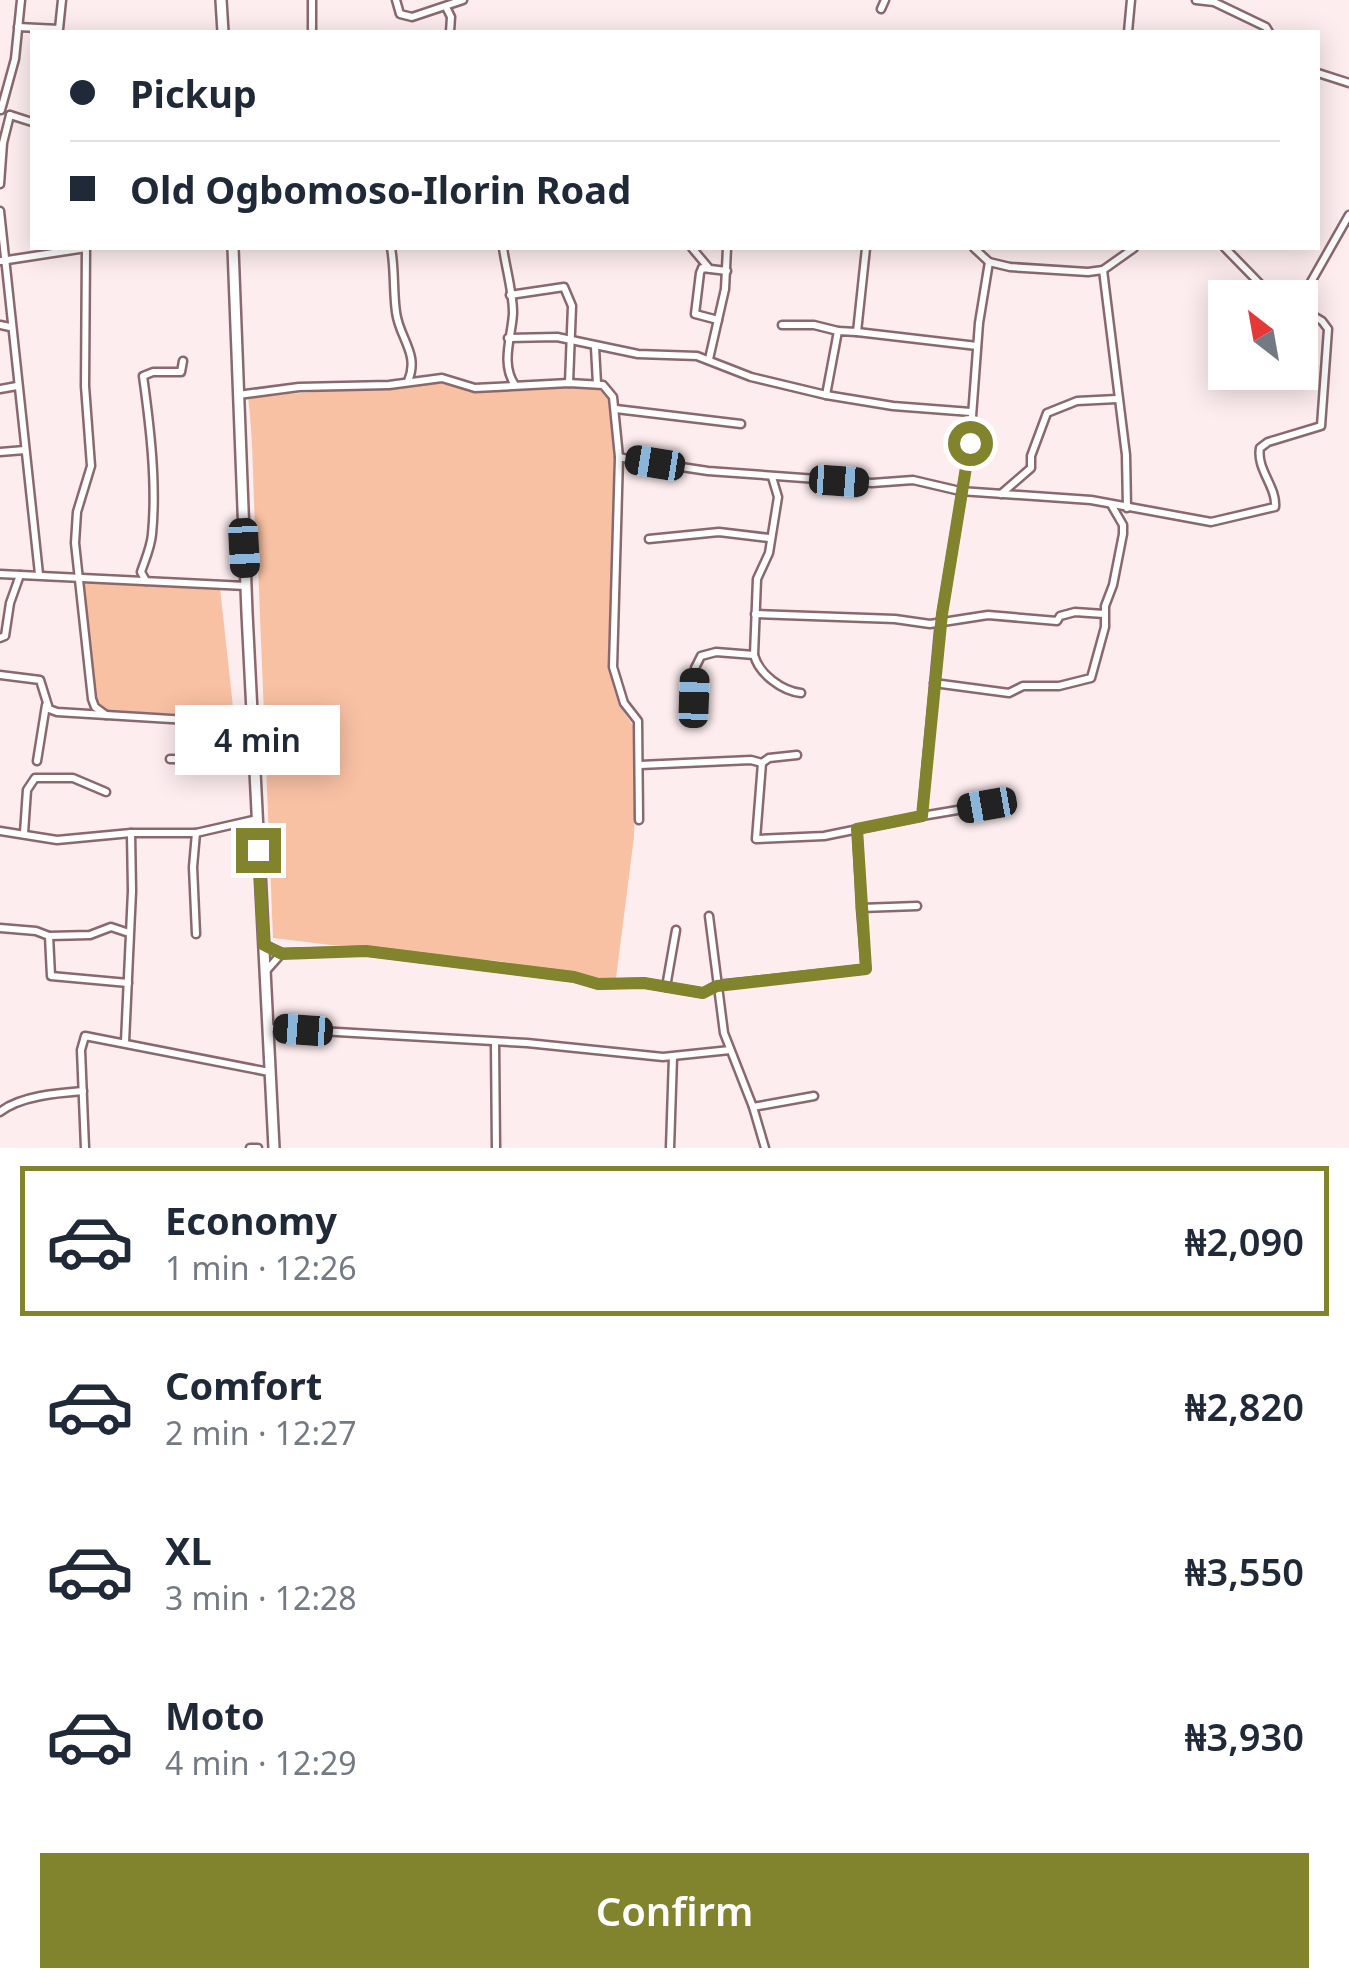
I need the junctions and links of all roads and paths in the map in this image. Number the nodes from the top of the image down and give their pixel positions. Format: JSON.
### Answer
{"nodes":[{"id":1,"x":21,"y":0,"type":"edge"},
{"id":2,"x":62,"y":0,"type":"edge"},
{"id":3,"x":221,"y":0,"type":"edge"},
{"id":4,"x":312,"y":0,"type":"edge"},
{"id":5,"x":396,"y":0,"type":"edge"},
{"id":6,"x":464,"y":0,"type":"edge"},
{"id":7,"x":886,"y":0,"type":"edge"},
{"id":8,"x":1131,"y":0,"type":"edge"},
{"id":9,"x":1196,"y":0,"type":"edge"},
{"id":10,"x":446,"y":7,"type":"junction"},
{"id":11,"x":882,"y":10,"type":"dead end"},
{"id":12,"x":18,"y":27,"type":"junction"},
{"id":13,"x":223,"y":30,"type":"edge"},
{"id":14,"x":312,"y":30,"type":"edge"},
{"id":15,"x":450,"y":30,"type":"edge"},
{"id":16,"x":1128,"y":30,"type":"edge"},
{"id":17,"x":1267,"y":30,"type":"edge"},
{"id":18,"x":1320,"y":74,"type":"edge"},
{"id":19,"x":1349,"y":83,"type":"edge"},
{"id":20,"x":1,"y":109,"type":"edge"},
{"id":21,"x":10,"y":116,"type":"junction"},
{"id":22,"x":30,"y":121,"type":"edge"},
{"id":23,"x":0,"y":184,"type":"edge"},
{"id":24,"x":0,"y":211,"type":"edge"},
{"id":25,"x":1349,"y":215,"type":"edge"},
{"id":26,"x":73,"y":250,"type":"edge"},
{"id":27,"x":86,"y":250,"type":"edge"},
{"id":28,"x":233,"y":250,"type":"edge"},
{"id":29,"x":391,"y":250,"type":"edge"},
{"id":30,"x":503,"y":250,"type":"edge"},
{"id":31,"x":694,"y":250,"type":"edge"},
{"id":32,"x":727,"y":250,"type":"edge"},
{"id":33,"x":866,"y":250,"type":"edge"},
{"id":34,"x":976,"y":250,"type":"edge"},
{"id":35,"x":1131,"y":250,"type":"edge"},
{"id":36,"x":1227,"y":250,"type":"edge"},
{"id":37,"x":2,"y":261,"type":"edge"},
{"id":38,"x":990,"y":262,"type":"junction"},
{"id":39,"x":708,"y":267,"type":"junction"},
{"id":40,"x":727,"y":270,"type":"junction"},
{"id":41,"x":1102,"y":270,"type":"junction"},
{"id":42,"x":1256,"y":280,"type":"edge"},
{"id":43,"x":1312,"y":280,"type":"edge"},
{"id":44,"x":510,"y":295,"type":"junction"},
{"id":45,"x":1318,"y":319,"type":"edge"},
{"id":46,"x":718,"y":320,"type":"junction"},
{"id":47,"x":0,"y":324,"type":"edge"},
{"id":48,"x":782,"y":324,"type":"dead end"},
{"id":49,"x":10,"y":326,"type":"junction"},
{"id":50,"x":838,"y":331,"type":"junction"},
{"id":51,"x":857,"y":332,"type":"junction"},
{"id":52,"x":508,"y":338,"type":"junction"},
{"id":53,"x":570,"y":339,"type":"junction"},
{"id":54,"x":977,"y":346,"type":"junction"},
{"id":55,"x":595,"y":347,"type":"junction"},
{"id":56,"x":708,"y":360,"type":"junction"},
{"id":57,"x":183,"y":361,"type":"dead end"},
{"id":58,"x":408,"y":382,"type":"junction"},
{"id":59,"x":570,"y":383,"type":"junction"},
{"id":60,"x":597,"y":384,"type":"junction"},
{"id":61,"x":515,"y":385,"type":"junction"},
{"id":62,"x":17,"y":386,"type":"junction"},
{"id":63,"x":0,"y":389,"type":"edge"},
{"id":64,"x":238,"y":394,"type":"junction"},
{"id":65,"x":826,"y":395,"type":"junction"},
{"id":66,"x":1118,"y":399,"type":"junction"},
{"id":67,"x":616,"y":410,"type":"junction"},
{"id":68,"x":971,"y":412,"type":"junction"},
{"id":69,"x":741,"y":424,"type":"dead end"},
{"id":70,"x":24,"y":450,"type":"junction"},
{"id":71,"x":0,"y":452,"type":"edge"},
{"id":72,"x":619,"y":457,"type":"junction"},
{"id":73,"x":772,"y":476,"type":"junction"},
{"id":74,"x":960,"y":492,"type":"junction"},
{"id":75,"x":1000,"y":494,"type":"junction"},
{"id":76,"x":1112,"y":505,"type":"junction"},
{"id":77,"x":1127,"y":508,"type":"junction"},
{"id":78,"x":769,"y":538,"type":"junction"},
{"id":79,"x":649,"y":540,"type":"dead end"},
{"id":80,"x":0,"y":574,"type":"edge"},
{"id":81,"x":39,"y":574,"type":"junction"},
{"id":82,"x":20,"y":575,"type":"junction"},
{"id":83,"x":80,"y":577,"type":"junction"},
{"id":84,"x":146,"y":581,"type":"junction"},
{"id":85,"x":246,"y":586,"type":"junction"},
{"id":86,"x":756,"y":614,"type":"junction"},
{"id":87,"x":1104,"y":614,"type":"junction"},
{"id":88,"x":941,"y":621,"type":"junction"},
{"id":89,"x":0,"y":638,"type":"edge"},
{"id":90,"x":754,"y":656,"type":"junction"},
{"id":91,"x":0,"y":675,"type":"edge"},
{"id":92,"x":934,"y":683,"type":"junction"},
{"id":93,"x":801,"y":694,"type":"dead end"},
{"id":94,"x":694,"y":698,"type":"dead end"},
{"id":95,"x":46,"y":705,"type":"junction"},
{"id":96,"x":106,"y":715,"type":"junction"},
{"id":97,"x":252,"y":724,"type":"junction"},
{"id":98,"x":797,"y":756,"type":"dead end"},
{"id":99,"x":170,"y":760,"type":"dead end"},
{"id":100,"x":37,"y":761,"type":"dead end"},
{"id":101,"x":254,"y":761,"type":"junction"},
{"id":102,"x":762,"y":763,"type":"junction"},
{"id":103,"x":640,"y":765,"type":"junction"},
{"id":104,"x":106,"y":792,"type":"dead end"},
{"id":105,"x":987,"y":805,"type":"dead end"},
{"id":106,"x":922,"y":816,"type":"junction"},
{"id":107,"x":257,"y":818,"type":"junction"},
{"id":108,"x":639,"y":820,"type":"dead end"},
{"id":109,"x":857,"y":829,"type":"junction"},
{"id":110,"x":0,"y":831,"type":"edge"},
{"id":111,"x":130,"y":832,"type":"junction"},
{"id":112,"x":196,"y":832,"type":"junction"},
{"id":113,"x":24,"y":833,"type":"junction"},
{"id":114,"x":916,"y":906,"type":"dead end"},
{"id":115,"x":861,"y":908,"type":"junction"},
{"id":116,"x":709,"y":916,"type":"dead end"},
{"id":117,"x":0,"y":928,"type":"edge"},
{"id":118,"x":676,"y":930,"type":"dead end"},
{"id":119,"x":129,"y":933,"type":"junction"},
{"id":120,"x":196,"y":934,"type":"dead end"},
{"id":121,"x":49,"y":936,"type":"junction"},
{"id":122,"x":264,"y":945,"type":"junction"},
{"id":123,"x":282,"y":954,"type":"junction"},
{"id":124,"x":265,"y":972,"type":"junction"},
{"id":125,"x":128,"y":983,"type":"junction"},
{"id":126,"x":717,"y":986,"type":"junction"},
{"id":127,"x":666,"y":987,"type":"junction"},
{"id":128,"x":268,"y":1028,"type":"junction"},
{"id":129,"x":125,"y":1042,"type":"junction"},
{"id":130,"x":495,"y":1042,"type":"junction"},
{"id":131,"x":730,"y":1050,"type":"junction"},
{"id":132,"x":673,"y":1057,"type":"junction"},
{"id":133,"x":269,"y":1072,"type":"junction"},
{"id":134,"x":83,"y":1091,"type":"junction"},
{"id":135,"x":814,"y":1096,"type":"dead end"},
{"id":136,"x":753,"y":1107,"type":"junction"},
{"id":137,"x":0,"y":1112,"type":"edge"},
{"id":138,"x":86,"y":1148,"type":"edge"},
{"id":139,"x":250,"y":1148,"type":"edge"},
{"id":140,"x":258,"y":1148,"type":"edge"},
{"id":141,"x":274,"y":1148,"type":"edge"},
{"id":142,"x":496,"y":1148,"type":"edge"},
{"id":143,"x":670,"y":1148,"type":"edge"},
{"id":144,"x":764,"y":1148,"type":"edge"}],
"edges":[{"from":1,"to":12,"type":"street"},
{"from":2,"to":12,"type":"street"},
{"from":3,"to":13,"type":"highway"},
{"from":4,"to":14,"type":"street"},
{"from":5,"to":10,"type":"street"},
{"from":6,"to":10,"type":"street"},
{"from":7,"to":11,"type":"street"},
{"from":8,"to":16,"type":"street"},
{"from":9,"to":17,"type":"street"},
{"from":10,"to":15,"type":"street"},
{"from":12,"to":20,"type":"street"},
{"from":18,"to":19,"type":"street"},
{"from":20,"to":21,"type":"street"},
{"from":21,"to":22,"type":"street"},
{"from":21,"to":23,"type":"street"},
{"from":24,"to":37,"type":"street"},
{"from":25,"to":43,"type":"street"},
{"from":26,"to":37,"type":"street"},
{"from":27,"to":83,"type":"street"},
{"from":28,"to":64,"type":"highway"},
{"from":29,"to":58,"type":"street"},
{"from":30,"to":44,"type":"street"},
{"from":31,"to":39,"type":"street"},
{"from":32,"to":40,"type":"street"},
{"from":33,"to":51,"type":"street"},
{"from":34,"to":38,"type":"street"},
{"from":35,"to":41,"type":"street"},
{"from":36,"to":42,"type":"street"},
{"from":37,"to":49,"type":"street"},
{"from":38,"to":41,"type":"street"},
{"from":38,"to":54,"type":"street"},
{"from":39,"to":40,"type":"street"},
{"from":39,"to":46,"type":"street"},
{"from":40,"to":46,"type":"street"},
{"from":41,"to":66,"type":"street"},
{"from":44,"to":52,"type":"street"},
{"from":44,"to":53,"type":"street"},
{"from":45,"to":77,"type":"street"},
{"from":46,"to":56,"type":"street"},
{"from":47,"to":49,"type":"street"},
{"from":48,"to":50,"type":"street"},
{"from":49,"to":62,"type":"street"},
{"from":50,"to":51,"type":"street"},
{"from":50,"to":65,"type":"street"},
{"from":51,"to":54,"type":"street"},
{"from":52,"to":53,"type":"street"},
{"from":52,"to":61,"type":"street"},
{"from":53,"to":55,"type":"street"},
{"from":53,"to":59,"type":"street"},
{"from":54,"to":68,"type":"street"},
{"from":55,"to":56,"type":"street"},
{"from":55,"to":60,"type":"street"},
{"from":56,"to":65,"type":"street"},
{"from":57,"to":84,"type":"street"},
{"from":58,"to":61,"type":"street"},
{"from":58,"to":64,"type":"street"},
{"from":59,"to":60,"type":"street"},
{"from":59,"to":61,"type":"street"},
{"from":60,"to":67,"type":"street"},
{"from":62,"to":63,"type":"street"},
{"from":62,"to":70,"type":"street"},
{"from":64,"to":85,"type":"highway"},
{"from":65,"to":68,"type":"street"},
{"from":66,"to":75,"type":"street"},
{"from":66,"to":77,"type":"street"},
{"from":67,"to":69,"type":"street"},
{"from":67,"to":72,"type":"street"},
{"from":68,"to":74,"type":"street"},
{"from":70,"to":71,"type":"street"},
{"from":70,"to":81,"type":"street"},
{"from":72,"to":73,"type":"street"},
{"from":72,"to":103,"type":"street"},
{"from":73,"to":74,"type":"street"},
{"from":73,"to":78,"type":"street"},
{"from":74,"to":75,"type":"street"},
{"from":74,"to":88,"type":"street"},
{"from":75,"to":76,"type":"street"},
{"from":76,"to":77,"type":"street"},
{"from":76,"to":87,"type":"street"},
{"from":78,"to":79,"type":"street"},
{"from":78,"to":86,"type":"street"},
{"from":80,"to":82,"type":"street"},
{"from":81,"to":82,"type":"street"},
{"from":81,"to":83,"type":"street"},
{"from":82,"to":89,"type":"street"},
{"from":83,"to":84,"type":"street"},
{"from":83,"to":96,"type":"street"},
{"from":84,"to":85,"type":"street"},
{"from":85,"to":97,"type":"highway"},
{"from":86,"to":88,"type":"street"},
{"from":86,"to":90,"type":"street"},
{"from":87,"to":88,"type":"street"},
{"from":87,"to":92,"type":"street"},
{"from":88,"to":92,"type":"street"},
{"from":90,"to":93,"type":"street"},
{"from":90,"to":94,"type":"street"},
{"from":91,"to":95,"type":"street"},
{"from":92,"to":106,"type":"street"},
{"from":95,"to":96,"type":"street"},
{"from":95,"to":100,"type":"street"},
{"from":96,"to":97,"type":"street"},
{"from":97,"to":101,"type":"highway"},
{"from":98,"to":102,"type":"street"},
{"from":99,"to":101,"type":"street"},
{"from":101,"to":107,"type":"highway"},
{"from":102,"to":103,"type":"street"},
{"from":102,"to":109,"type":"street"},
{"from":103,"to":108,"type":"street"},
{"from":104,"to":113,"type":"street"},
{"from":105,"to":106,"type":"street"},
{"from":106,"to":109,"type":"street"},
{"from":107,"to":112,"type":"street"},
{"from":107,"to":122,"type":"highway"},
{"from":109,"to":115,"type":"street"},
{"from":110,"to":113,"type":"street"},
{"from":111,"to":112,"type":"street"},
{"from":111,"to":113,"type":"street"},
{"from":111,"to":119,"type":"street"},
{"from":112,"to":120,"type":"street"},
{"from":114,"to":115,"type":"street"},
{"from":115,"to":126,"type":"street"},
{"from":116,"to":126,"type":"street"},
{"from":117,"to":121,"type":"street"},
{"from":118,"to":127,"type":"street"},
{"from":119,"to":121,"type":"street"},
{"from":119,"to":125,"type":"street"},
{"from":121,"to":125,"type":"street"},
{"from":122,"to":123,"type":"street"},
{"from":122,"to":124,"type":"highway"},
{"from":123,"to":124,"type":"street"},
{"from":123,"to":127,"type":"street"},
{"from":124,"to":128,"type":"highway"},
{"from":125,"to":129,"type":"street"},
{"from":126,"to":127,"type":"street"},
{"from":126,"to":131,"type":"street"},
{"from":128,"to":130,"type":"street"},
{"from":128,"to":133,"type":"highway"},
{"from":129,"to":133,"type":"street"},
{"from":129,"to":134,"type":"street"},
{"from":130,"to":132,"type":"street"},
{"from":130,"to":142,"type":"street"},
{"from":131,"to":132,"type":"street"},
{"from":131,"to":136,"type":"street"},
{"from":132,"to":143,"type":"street"},
{"from":133,"to":141,"type":"highway"},
{"from":134,"to":137,"type":"street"},
{"from":134,"to":138,"type":"street"},
{"from":135,"to":136,"type":"street"},
{"from":136,"to":144,"type":"street"},
{"from":139,"to":140,"type":"street"}]}
